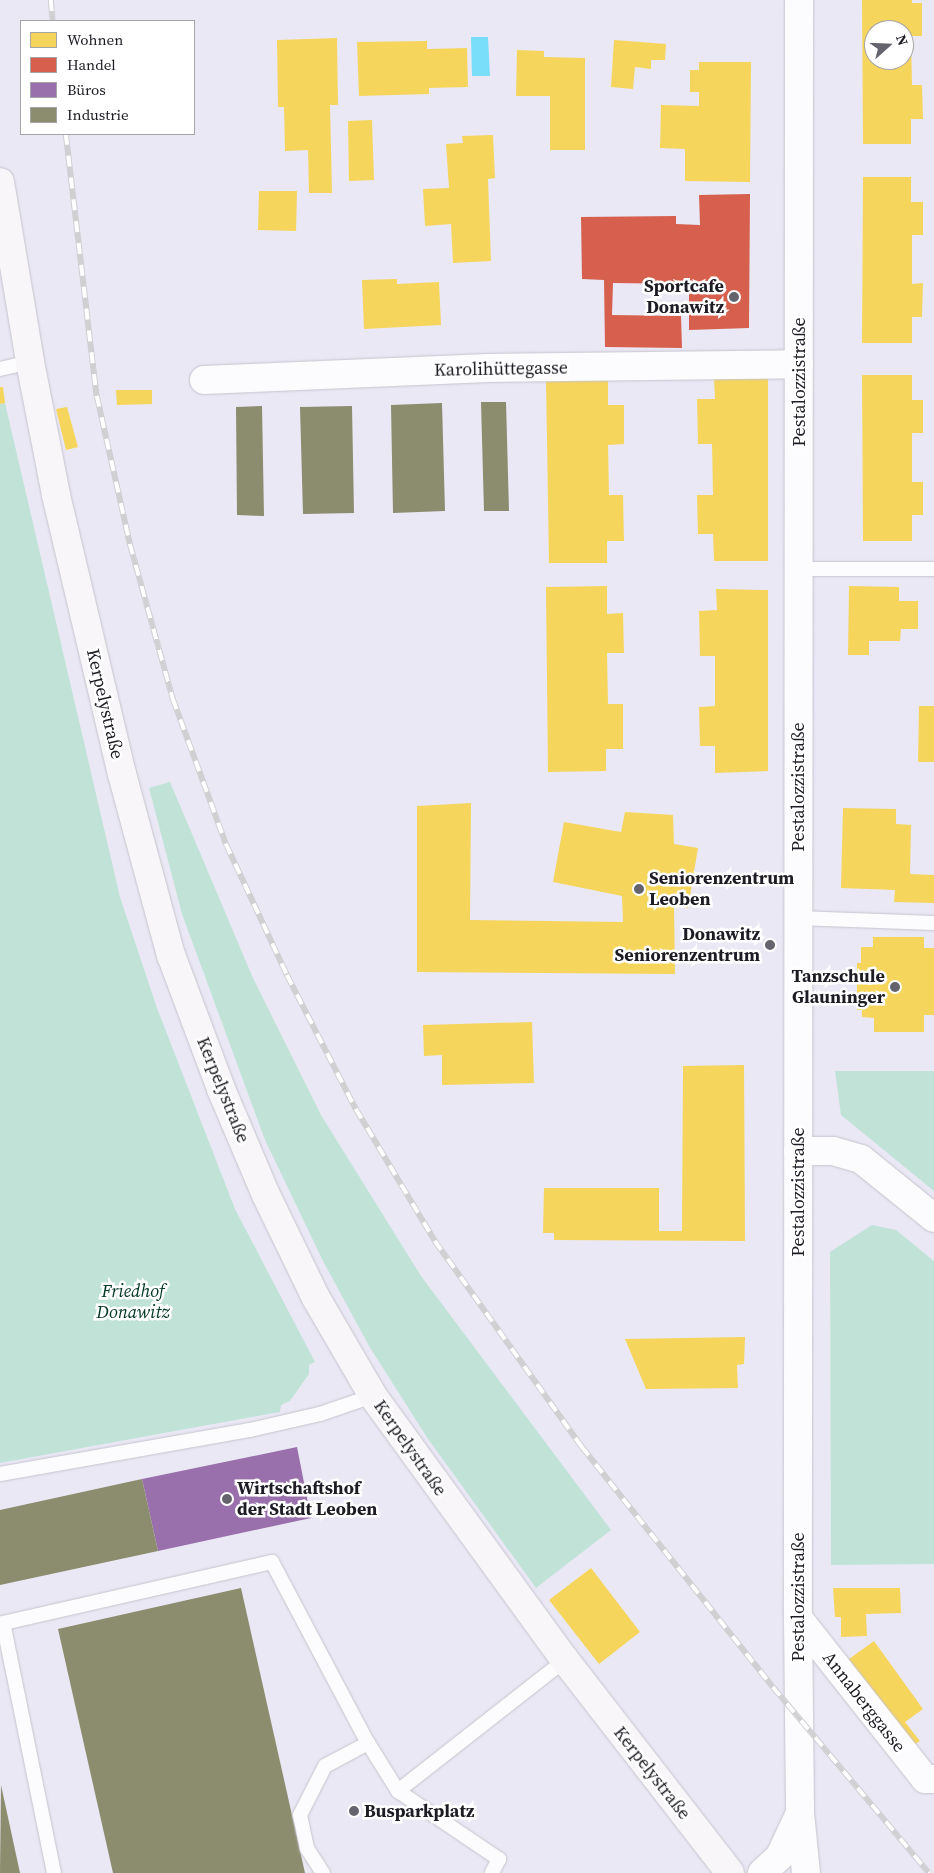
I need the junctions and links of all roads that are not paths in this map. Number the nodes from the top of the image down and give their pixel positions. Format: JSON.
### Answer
{"nodes":[{"id":1,"x":799,"y":0,"type":"edge"},
{"id":2,"x":0,"y":182,"type":"edge"},
{"id":3,"x":30,"y":362,"type":"junction"},
{"id":4,"x":799,"y":364,"type":"junction"},
{"id":5,"x":0,"y":369,"type":"edge"},
{"id":6,"x":204,"y":380,"type":"dead end"},
{"id":7,"x":799,"y":569,"type":"junction"},
{"id":8,"x":934,"y":569,"type":"edge"},
{"id":9,"x":797,"y":918,"type":"junction"},
{"id":10,"x":934,"y":923,"type":"edge"},
{"id":11,"x":798,"y":1151,"type":"junction"},
{"id":12,"x":934,"y":1218,"type":"edge"},
{"id":13,"x":373,"y":1396,"type":"junction"},
{"id":14,"x":0,"y":1474,"type":"edge"},
{"id":15,"x":798,"y":1618,"type":"junction"},
{"id":16,"x":565,"y":1660,"type":"junction"},
{"id":17,"x":368,"y":1743,"type":"junction"},
{"id":18,"x":934,"y":1779,"type":"edge"},
{"id":19,"x":398,"y":1791,"type":"junction"},
{"id":20,"x":800,"y":1813,"type":"junction"},
{"id":21,"x":54,"y":1873,"type":"edge"},
{"id":22,"x":323,"y":1873,"type":"edge"},
{"id":23,"x":492,"y":1873,"type":"edge"},
{"id":24,"x":730,"y":1873,"type":"edge"},
{"id":25,"x":762,"y":1873,"type":"edge"},
{"id":26,"x":806,"y":1873,"type":"edge"}],
"edges":[{"from":1,"to":4,"type":"street","name":"Pestalozzistraße"},
{"from":2,"to":3,"type":"main road","name":"Kerpelystraße"},
{"from":3,"to":5,"type":"lane"},
{"from":3,"to":13,"type":"main road","name":"Kerpelystraße"},
{"from":4,"to":6,"type":"street","name":"Karolihüttegasse"},
{"from":4,"to":7,"type":"street","name":"Pestalozzistraße"},
{"from":7,"to":8,"type":"lane"},
{"from":7,"to":9,"type":"street","name":"Pestalozzistraße"},
{"from":9,"to":10,"type":"lane"},
{"from":9,"to":11,"type":"street","name":"Pestalozzistraße"},
{"from":11,"to":12,"type":"street"},
{"from":11,"to":15,"type":"street","name":"Pestalozzistraße"},
{"from":13,"to":14,"type":"lane"},
{"from":13,"to":16,"type":"main road","name":"Kerpelystraße"},
{"from":15,"to":18,"type":"street","name":"Annaberggasse"},
{"from":15,"to":20,"type":"street","name":"Pestalozzistraße"},
{"from":16,"to":19,"type":"lane"},
{"from":16,"to":24,"type":"main road","name":"Kerpelystraße"},
{"from":17,"to":19,"type":"lane"},
{"from":17,"to":21,"type":"lane"},
{"from":17,"to":22,"type":"lane"},
{"from":19,"to":23,"type":"lane"},
{"from":20,"to":25,"type":"street","name":"Pestalozzistraße"},
{"from":20,"to":26,"type":"street","name":"Pestalozzistraße"}]}
